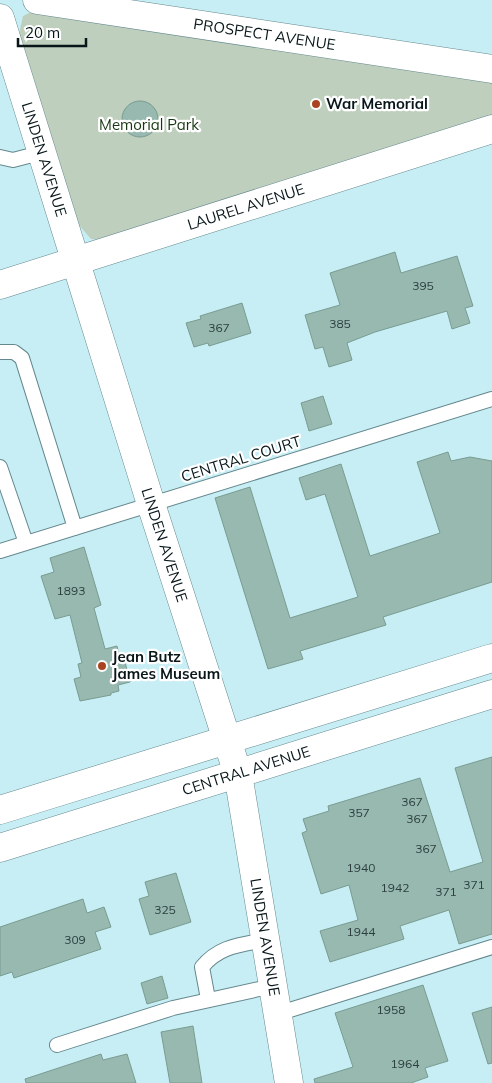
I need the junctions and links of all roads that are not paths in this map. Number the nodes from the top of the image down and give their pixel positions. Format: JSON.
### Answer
{"nodes":[{"id":1,"x":37,"y":0,"type":"edge"},
{"id":2,"x":0,"y":18,"type":"edge"},
{"id":3,"x":7,"y":68,"type":"edge"},
{"id":4,"x":492,"y":68,"type":"edge"},
{"id":5,"x":492,"y":129,"type":"edge"},
{"id":6,"x":40,"y":153,"type":"junction"},
{"id":7,"x":0,"y":157,"type":"edge"},
{"id":8,"x":77,"y":261,"type":"junction"},
{"id":9,"x":0,"y":285,"type":"edge"},
{"id":10,"x":0,"y":352,"type":"edge"},
{"id":11,"x":492,"y":399,"type":"edge"},
{"id":12,"x":0,"y":466,"type":"edge"},
{"id":13,"x":151,"y":504,"type":"junction"},
{"id":14,"x":74,"y":528,"type":"junction"},
{"id":15,"x":26,"y":543,"type":"junction"},
{"id":16,"x":0,"y":551,"type":"edge"},
{"id":17,"x":492,"y":658,"type":"edge"},
{"id":18,"x":492,"y":694,"type":"edge"},
{"id":19,"x":226,"y":740,"type":"junction"},
{"id":20,"x":238,"y":774,"type":"junction"},
{"id":21,"x":0,"y":810,"type":"edge"},
{"id":22,"x":0,"y":848,"type":"edge"},
{"id":23,"x":265,"y":940,"type":"junction"},
{"id":24,"x":492,"y":947,"type":"edge"},
{"id":25,"x":273,"y":986,"type":"junction"},
{"id":26,"x":208,"y":999,"type":"junction"},
{"id":27,"x":277,"y":1014,"type":"junction"},
{"id":28,"x":56,"y":1046,"type":"dead end"},
{"id":29,"x":289,"y":1083,"type":"edge"}],
"edges":[{"from":1,"to":4,"type":"street","name":"PROSPECT AVENUE"},
{"from":2,"to":3,"type":"street","name":"LINDEN AVENUE"},
{"from":3,"to":6,"type":"street","name":"LINDEN AVENUE"},
{"from":5,"to":8,"type":"street","name":"LAUREL AVENUE"},
{"from":6,"to":7,"type":"lane"},
{"from":6,"to":8,"type":"street","name":"LINDEN AVENUE"},
{"from":8,"to":9,"type":"street","name":"LAUREL AVENUE"},
{"from":8,"to":13,"type":"street","name":"LINDEN AVENUE"},
{"from":10,"to":14,"type":"lane"},
{"from":11,"to":13,"type":"lane","name":"CENTRAL COURT"},
{"from":12,"to":15,"type":"lane"},
{"from":13,"to":14,"type":"lane","name":"CENTRAL COURT"},
{"from":13,"to":19,"type":"street","name":"LINDEN AVENUE"},
{"from":14,"to":15,"type":"lane","name":"CENTRAL COURT"},
{"from":15,"to":16,"type":"lane","name":"CENTRAL COURT"},
{"from":17,"to":19,"type":"street"},
{"from":18,"to":20,"type":"street","name":"CENTRAL AVENUE"},
{"from":19,"to":20,"type":"street","name":"LINDEN AVENUE"},
{"from":19,"to":21,"type":"street"},
{"from":20,"to":22,"type":"street","name":"CENTRAL AVENUE"},
{"from":20,"to":23,"type":"street","name":"LINDEN AVENUE"},
{"from":23,"to":25,"type":"street","name":"LINDEN AVENUE"},
{"from":23,"to":26,"type":"lane"},
{"from":24,"to":27,"type":"lane"},
{"from":25,"to":26,"type":"lane"},
{"from":25,"to":27,"type":"street","name":"LINDEN AVENUE"},
{"from":26,"to":28,"type":"lane"},
{"from":27,"to":29,"type":"street","name":"LINDEN AVENUE"}]}
